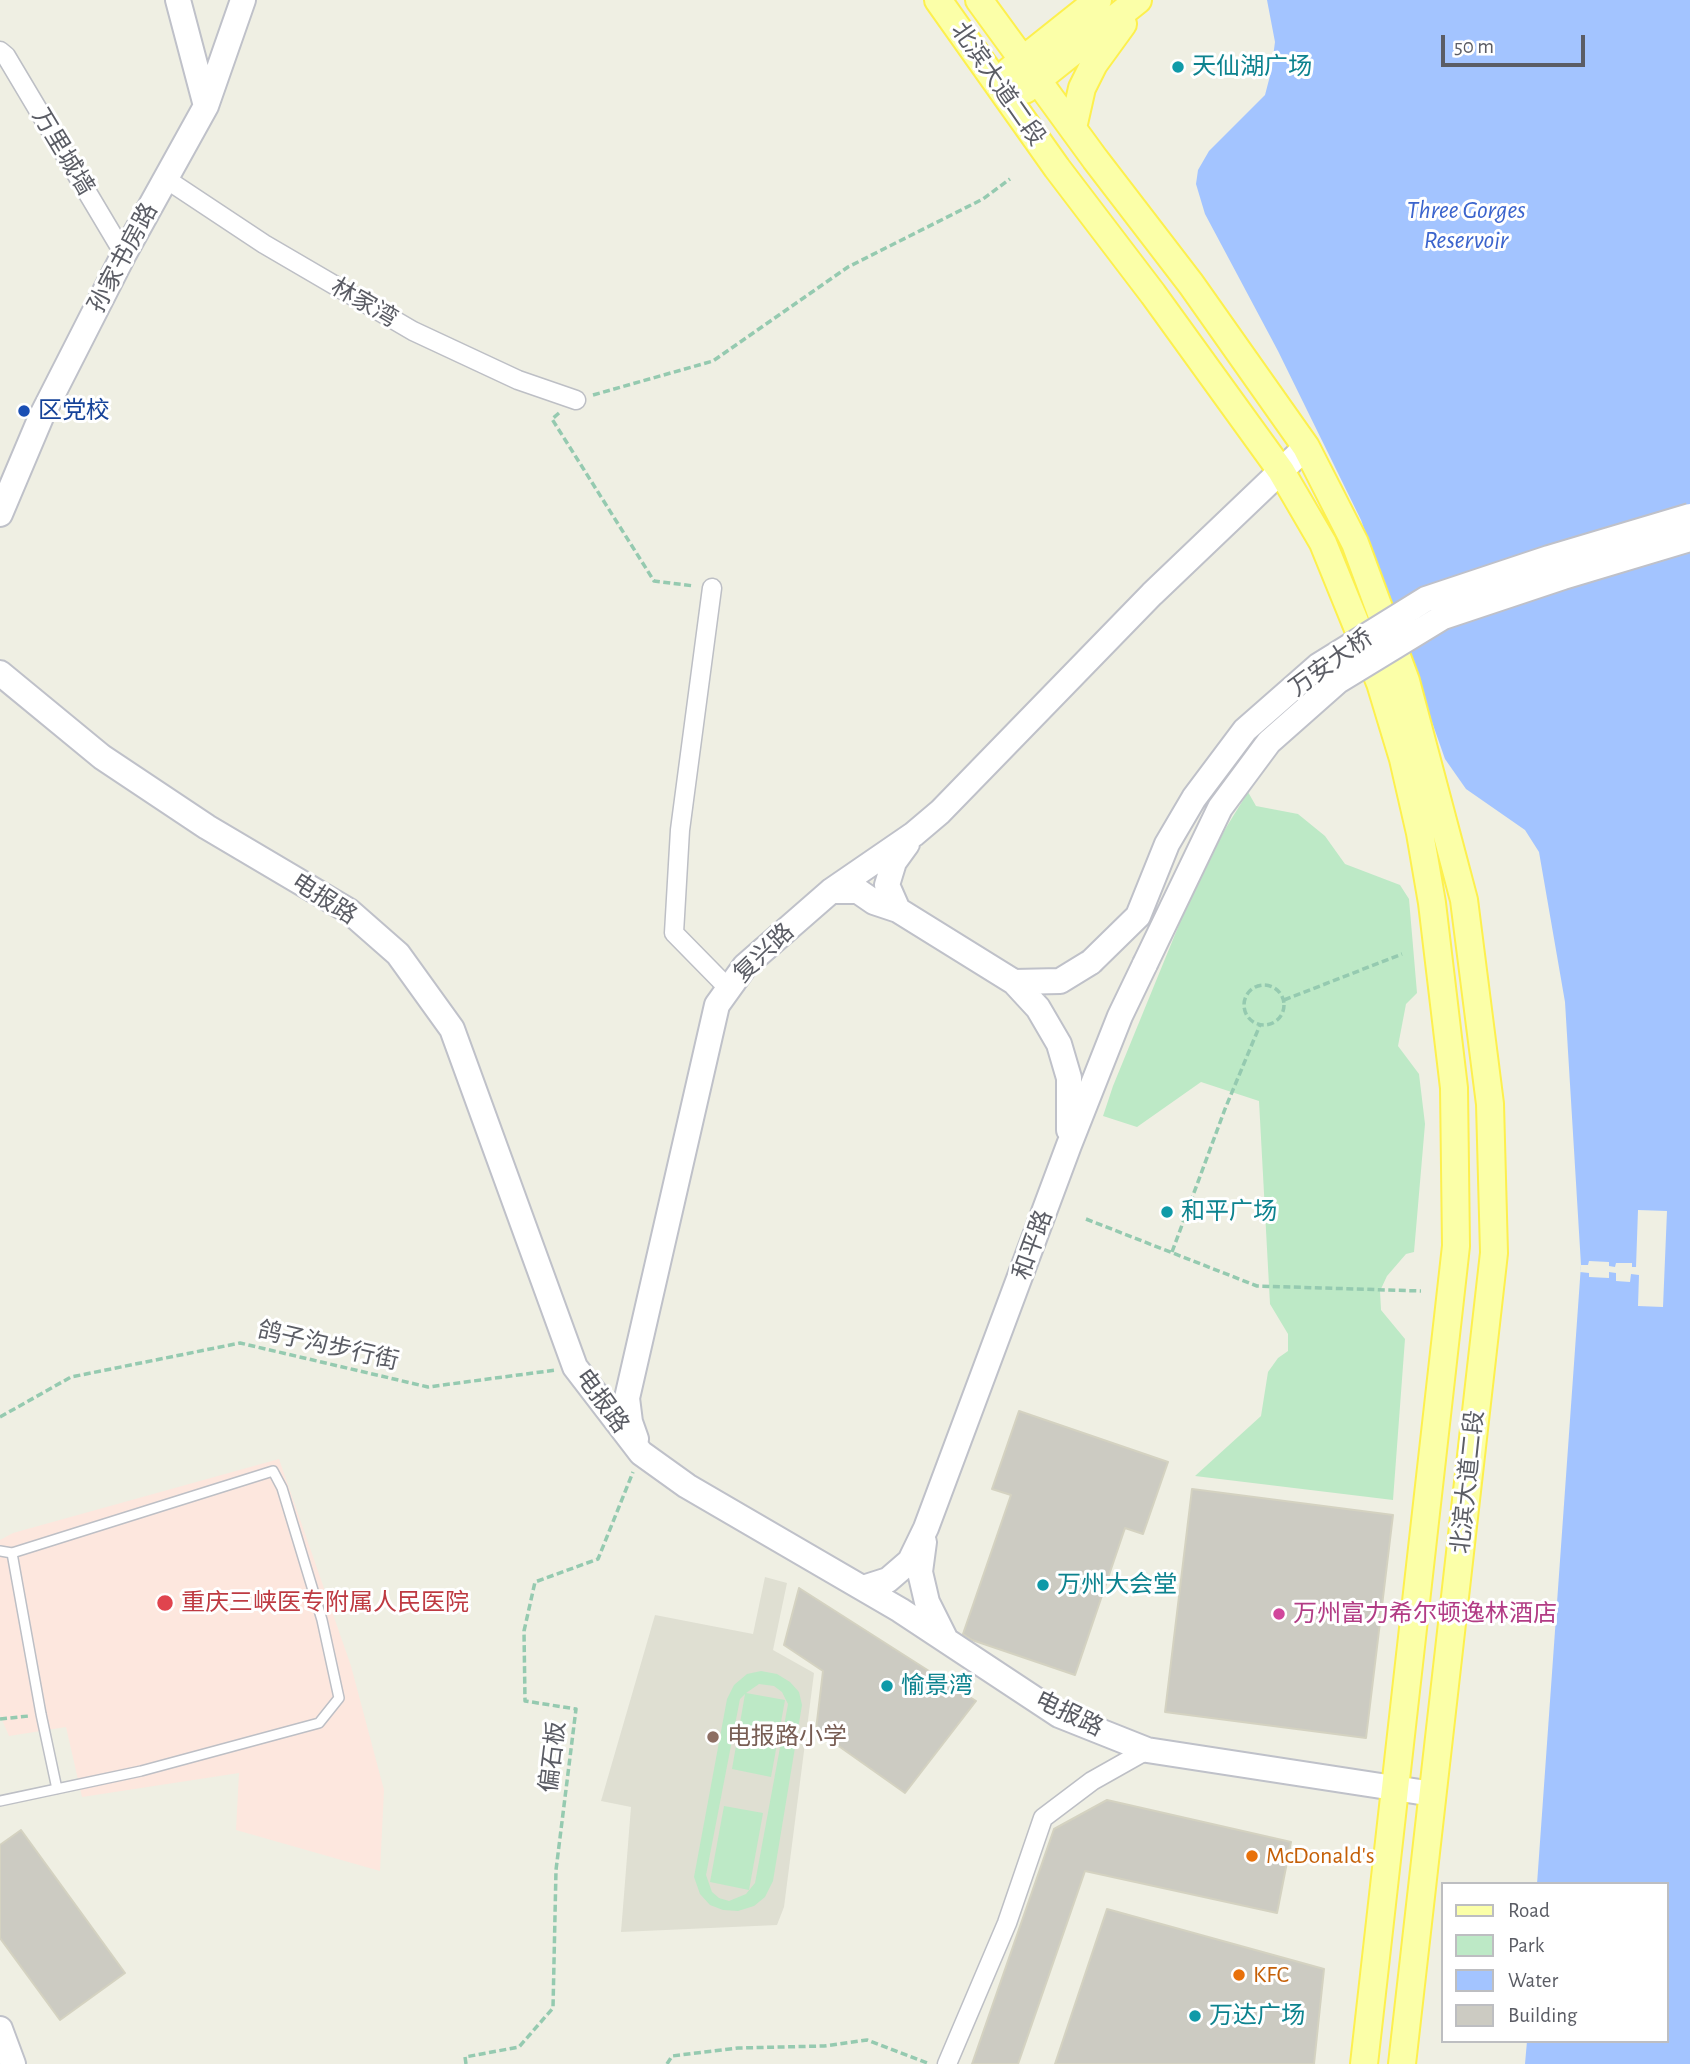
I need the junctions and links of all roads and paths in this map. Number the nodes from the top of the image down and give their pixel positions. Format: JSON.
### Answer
{"nodes":[{"id":1,"x":178,"y":0,"type":"edge"},
{"id":2,"x":243,"y":0,"type":"edge"},
{"id":3,"x":938,"y":0,"type":"edge"},
{"id":4,"x":979,"y":0,"type":"edge"},
{"id":5,"x":1098,"y":0,"type":"edge"},
{"id":6,"x":1140,"y":0,"type":"edge"},
{"id":7,"x":0,"y":51,"type":"edge"},
{"id":8,"x":1030,"y":70,"type":"junction"},
{"id":9,"x":1003,"y":91,"type":"junction"},
{"id":10,"x":206,"y":106,"type":"junction"},
{"id":11,"x":1073,"y":128,"type":"junction"},
{"id":12,"x":166,"y":178,"type":"junction"},
{"id":13,"x":1010,"y":179,"type":"dead end"},
{"id":14,"x":124,"y":254,"type":"junction"},
{"id":15,"x":576,"y":400,"type":"junction"},
{"id":16,"x":1306,"y":447,"type":"junction"},
{"id":17,"x":1281,"y":471,"type":"junction"},
{"id":18,"x":0,"y":514,"type":"edge"},
{"id":19,"x":1690,"y":516,"type":"edge"},
{"id":20,"x":1690,"y":539,"type":"edge"},
{"id":21,"x":712,"y":589,"type":"joint"},
{"id":22,"x":0,"y":673,"type":"edge"},
{"id":23,"x":914,"y":834,"type":"junction"},
{"id":24,"x":831,"y":891,"type":"junction"},
{"id":25,"x":898,"y":910,"type":"junction"},
{"id":26,"x":1402,"y":954,"type":"dead end"},
{"id":27,"x":1145,"y":964,"type":"joint"},
{"id":28,"x":1014,"y":982,"type":"junction"},
{"id":29,"x":729,"y":989,"type":"junction"},
{"id":30,"x":1284,"y":1000,"type":"junction"},
{"id":31,"x":1260,"y":1024,"type":"junction"},
{"id":32,"x":1069,"y":1145,"type":"junction"},
{"id":33,"x":1086,"y":1219,"type":"dead end"},
{"id":34,"x":1172,"y":1252,"type":"junction"},
{"id":35,"x":1421,"y":1291,"type":"dead end"},
{"id":36,"x":635,"y":1354,"type":"junction"},
{"id":37,"x":578,"y":1370,"type":"junction"},
{"id":38,"x":0,"y":1417,"type":"edge"},
{"id":39,"x":640,"y":1453,"type":"junction"},
{"id":40,"x":926,"y":1528,"type":"junction"},
{"id":41,"x":0,"y":1551,"type":"edge"},
{"id":42,"x":12,"y":1553,"type":"junction"},
{"id":43,"x":863,"y":1588,"type":"junction"},
{"id":44,"x":947,"y":1642,"type":"junction"},
{"id":45,"x":41,"y":1714,"type":"junction"},
{"id":46,"x":0,"y":1719,"type":"edge"},
{"id":47,"x":1147,"y":1750,"type":"junction"},
{"id":48,"x":1395,"y":1788,"type":"junction"},
{"id":49,"x":57,"y":1789,"type":"junction"},
{"id":50,"x":1433,"y":1794,"type":"junction"},
{"id":51,"x":0,"y":1801,"type":"edge"},
{"id":52,"x":0,"y":2029,"type":"edge"},
{"id":53,"x":13,"y":2064,"type":"edge"},
{"id":54,"x":466,"y":2064,"type":"edge"},
{"id":55,"x":667,"y":2064,"type":"edge"},
{"id":56,"x":930,"y":2064,"type":"edge"},
{"id":57,"x":947,"y":2064,"type":"edge"},
{"id":58,"x":1364,"y":2064,"type":"edge"},
{"id":59,"x":1402,"y":2064,"type":"edge"}],
"edges":[{"from":1,"to":10,"type":"main road"},
{"from":2,"to":10,"type":"main road","name":"孙家书房路"},
{"from":3,"to":9,"type":"main road","name":"北滨大道二段"},
{"from":4,"to":8,"type":"main road","name":"北滨大道二段"},
{"from":5,"to":8,"type":"main road"},
{"from":6,"to":8,"type":"main road"},
{"from":6,"to":11,"type":"main road"},
{"from":7,"to":14,"type":"street","name":"万里城墙"},
{"from":8,"to":9,"type":"main road"},
{"from":8,"to":11,"type":"main road","name":"北滨大道二段"},
{"from":9,"to":17,"type":"main road","name":"北滨大道二段"},
{"from":10,"to":12,"type":"main road","name":"孙家书房路"},
{"from":11,"to":16,"type":"main road","name":"北滨大道二段"},
{"from":12,"to":14,"type":"main road","name":"孙家书房路"},
{"from":12,"to":15,"type":"street","name":"林家湾"},
{"from":13,"to":15,"type":"path"},
{"from":14,"to":18,"type":"main road","name":"孙家书房路"},
{"from":15,"to":21,"type":"path"},
{"from":16,"to":17,"type":"main road","name":"复兴路"},
{"from":16,"to":50,"type":"main road","name":"北滨大道二段","bridge":true},
{"from":17,"to":23,"type":"main road","name":"复兴路"},
{"from":17,"to":48,"type":"main road","name":"北滨大道二段","bridge":true},
{"from":19,"to":28,"type":"main road","name":"万安大桥","bridge":true},
{"from":20,"to":27,"type":"main road","name":"万安大桥","bridge":true},
{"from":21,"to":29,"type":"street"},
{"from":22,"to":37,"type":"main road","name":"电报路"},
{"from":23,"to":24,"type":"main road","name":"复兴路"},
{"from":23,"to":25,"type":"main road"},
{"from":24,"to":25,"type":"main road"},
{"from":24,"to":29,"type":"main road","name":"复兴路"},
{"from":25,"to":28,"type":"main road"},
{"from":26,"to":30,"type":"path"},
{"from":27,"to":32,"type":"main road","name":"和平路"},
{"from":28,"to":32,"type":"main road"},
{"from":29,"to":36,"type":"main road","name":"复兴路"},
{"from":30,"to":31,"type":"path"},
{"from":30,"to":31,"type":"path"},
{"from":31,"to":34,"type":"path"},
{"from":32,"to":40,"type":"main road","name":"和平路"},
{"from":33,"to":34,"type":"path"},
{"from":34,"to":35,"type":"path"},
{"from":36,"to":37,"type":"main road"},
{"from":36,"to":39,"type":"main road","name":"复兴路"},
{"from":37,"to":38,"type":"path","name":"鸽子沟步行街"},
{"from":37,"to":39,"type":"main road","name":"电报路"},
{"from":39,"to":43,"type":"main road","name":"电报路"},
{"from":39,"to":54,"type":"path","name":"偏石板"},
{"from":40,"to":43,"type":"main road","name":"和平路"},
{"from":40,"to":44,"type":"main road","name":"和平路"},
{"from":41,"to":42,"type":"lane"},
{"from":42,"to":45,"type":"lane"},
{"from":42,"to":49,"type":"lane"},
{"from":43,"to":44,"type":"main road","name":"电报路"},
{"from":44,"to":47,"type":"main road","name":"电报路"},
{"from":45,"to":46,"type":"path"},
{"from":45,"to":49,"type":"lane"},
{"from":47,"to":48,"type":"main road","name":"电报路"},
{"from":47,"to":57,"type":"street"},
{"from":48,"to":50,"type":"main road","name":"电报路"},
{"from":48,"to":58,"type":"main road","name":"北滨大道二段"},
{"from":49,"to":51,"type":"lane"},
{"from":50,"to":59,"type":"main road","name":"北滨大道二段"},
{"from":52,"to":53,"type":"main road"},
{"from":55,"to":56,"type":"path"}]}
